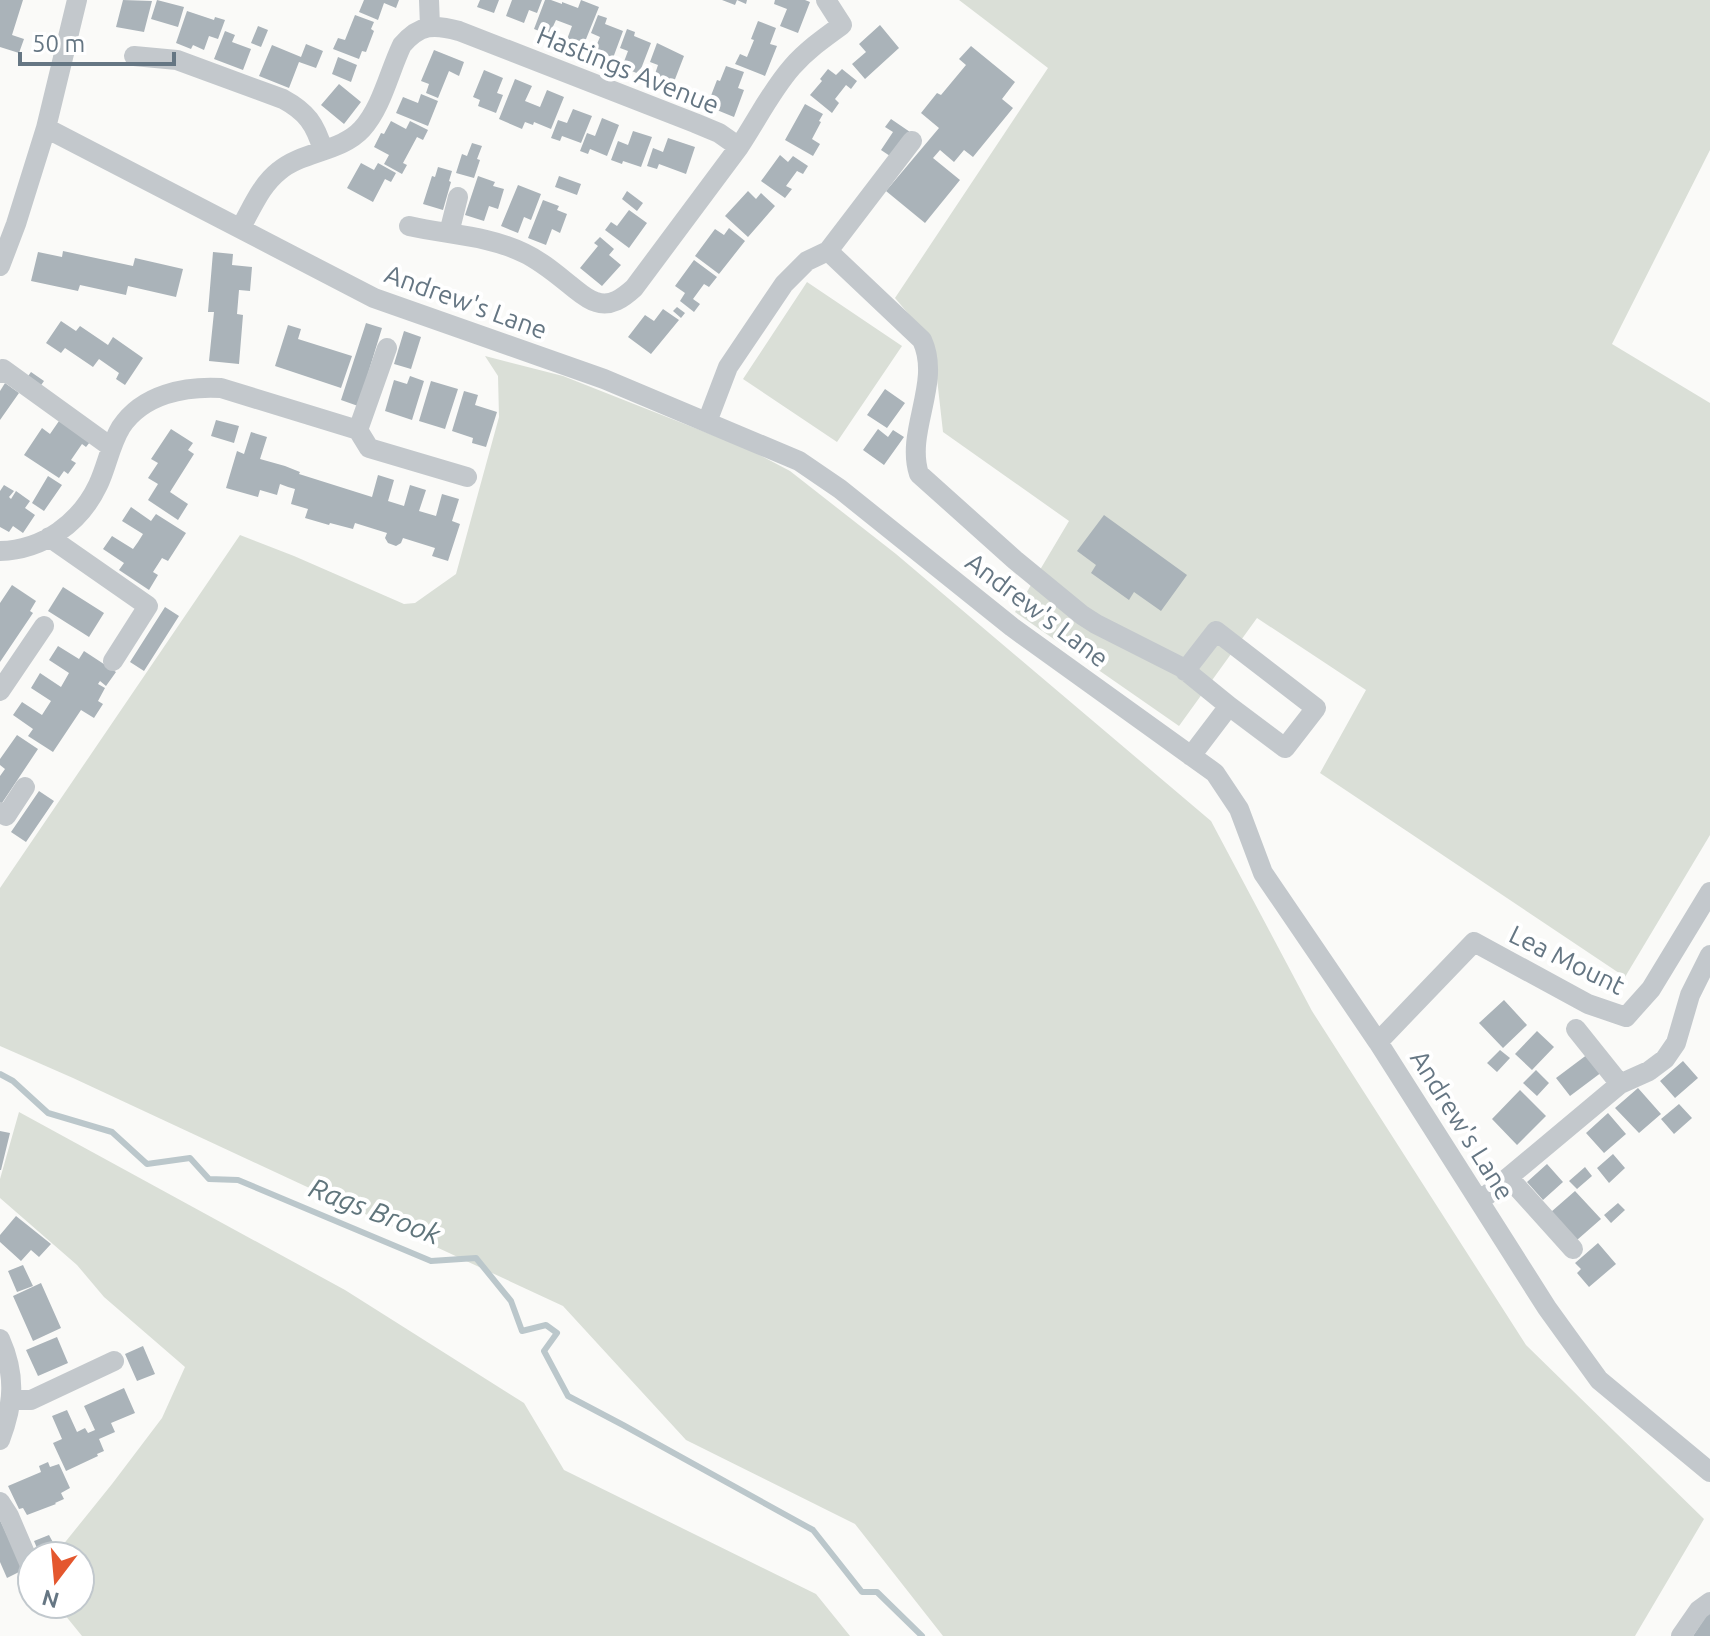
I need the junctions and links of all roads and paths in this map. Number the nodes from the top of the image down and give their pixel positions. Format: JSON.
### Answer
{"nodes":[{"id":1,"x":77,"y":0,"type":"edge"},
{"id":2,"x":429,"y":0,"type":"edge"},
{"id":3,"x":826,"y":0,"type":"edge"},
{"id":4,"x":430,"y":26,"type":"junction"},
{"id":5,"x":134,"y":56,"type":"dead end"},
{"id":6,"x":46,"y":128,"type":"junction"},
{"id":7,"x":912,"y":141,"type":"dead end"},
{"id":8,"x":739,"y":147,"type":"junction"},
{"id":9,"x":323,"y":150,"type":"junction"},
{"id":10,"x":458,"y":197,"type":"dead end"},
{"id":11,"x":409,"y":226,"type":"dead end"},
{"id":12,"x":241,"y":227,"type":"junction"},
{"id":13,"x":449,"y":233,"type":"junction"},
{"id":14,"x":828,"y":251,"type":"junction"},
{"id":15,"x":0,"y":266,"type":"edge"},
{"id":16,"x":387,"y":348,"type":"dead end"},
{"id":17,"x":0,"y":373,"type":"edge"},
{"id":18,"x":707,"y":422,"type":"junction"},
{"id":19,"x":358,"y":430,"type":"junction"},
{"id":20,"x":111,"y":447,"type":"junction"},
{"id":21,"x":467,"y":477,"type":"dead end"},
{"id":22,"x":49,"y":537,"type":"junction"},
{"id":23,"x":0,"y":551,"type":"edge"},
{"id":24,"x":44,"y":626,"type":"dead end"},
{"id":25,"x":113,"y":661,"type":"dead end"},
{"id":26,"x":1185,"y":671,"type":"junction"},
{"id":27,"x":0,"y":691,"type":"edge"},
{"id":28,"x":1229,"y":706,"type":"junction"},
{"id":29,"x":1191,"y":756,"type":"junction"},
{"id":30,"x":25,"y":787,"type":"dead end"},
{"id":31,"x":0,"y":812,"type":"edge"},
{"id":32,"x":1710,"y":892,"type":"edge"},
{"id":33,"x":1710,"y":955,"type":"edge"},
{"id":34,"x":1576,"y":1029,"type":"dead end"},
{"id":35,"x":1378,"y":1042,"type":"junction"},
{"id":36,"x":1620,"y":1084,"type":"junction"},
{"id":37,"x":1509,"y":1178,"type":"junction"},
{"id":38,"x":1480,"y":1201,"type":"junction"},
{"id":39,"x":1573,"y":1249,"type":"dead end"},
{"id":40,"x":0,"y":1339,"type":"edge"},
{"id":41,"x":114,"y":1361,"type":"dead end"},
{"id":42,"x":11,"y":1400,"type":"junction"},
{"id":43,"x":0,"y":1440,"type":"edge"},
{"id":44,"x":1710,"y":1472,"type":"edge"},
{"id":45,"x":0,"y":1502,"type":"edge"},
{"id":46,"x":19,"y":1540,"type":"edge"},
{"id":47,"x":1710,"y":1602,"type":"edge"},
{"id":48,"x":1681,"y":1636,"type":"edge"}],
"edges":[{"from":1,"to":6,"type":"street"},
{"from":2,"to":4,"type":"street"},
{"from":3,"to":8,"type":"street","name":"Hastings Avenue"},
{"from":4,"to":8,"type":"street","name":"Hastings Avenue"},
{"from":4,"to":9,"type":"street"},
{"from":5,"to":9,"type":"street"},
{"from":6,"to":12,"type":"street","name":"Andrew's Lane"},
{"from":6,"to":15,"type":"street"},
{"from":7,"to":14,"type":"street"},
{"from":8,"to":13,"type":"street","name":"Hastings Avenue"},
{"from":9,"to":12,"type":"street"},
{"from":10,"to":13,"type":"street"},
{"from":11,"to":13,"type":"street","name":"Hastings Avenue"},
{"from":12,"to":18,"type":"street","name":"Andrew's Lane"},
{"from":14,"to":18,"type":"street"},
{"from":14,"to":26,"type":"street"},
{"from":16,"to":19,"type":"street"},
{"from":17,"to":20,"type":"street"},
{"from":18,"to":29,"type":"street","name":"Andrew's Lane"},
{"from":19,"to":20,"type":"street"},
{"from":19,"to":21,"type":"street"},
{"from":20,"to":22,"type":"street"},
{"from":22,"to":23,"type":"street"},
{"from":22,"to":25,"type":"street"},
{"from":24,"to":27,"type":"street"},
{"from":26,"to":28,"type":"street"},
{"from":26,"to":28,"type":"street"},
{"from":28,"to":29,"type":"street"},
{"from":29,"to":35,"type":"street","name":"Andrew's Lane"},
{"from":30,"to":31,"type":"street"},
{"from":32,"to":35,"type":"street","name":"Lea Mount"},
{"from":33,"to":36,"type":"street"},
{"from":34,"to":36,"type":"street"},
{"from":35,"to":38,"type":"street","name":"Andrew's Lane"},
{"from":36,"to":37,"type":"street"},
{"from":37,"to":38,"type":"street"},
{"from":37,"to":39,"type":"street"},
{"from":38,"to":44,"type":"street","name":"Andrew's Lane"},
{"from":40,"to":42,"type":"street"},
{"from":41,"to":42,"type":"street"},
{"from":42,"to":43,"type":"street"},
{"from":45,"to":46,"type":"street"},
{"from":47,"to":48,"type":"street"}]}
